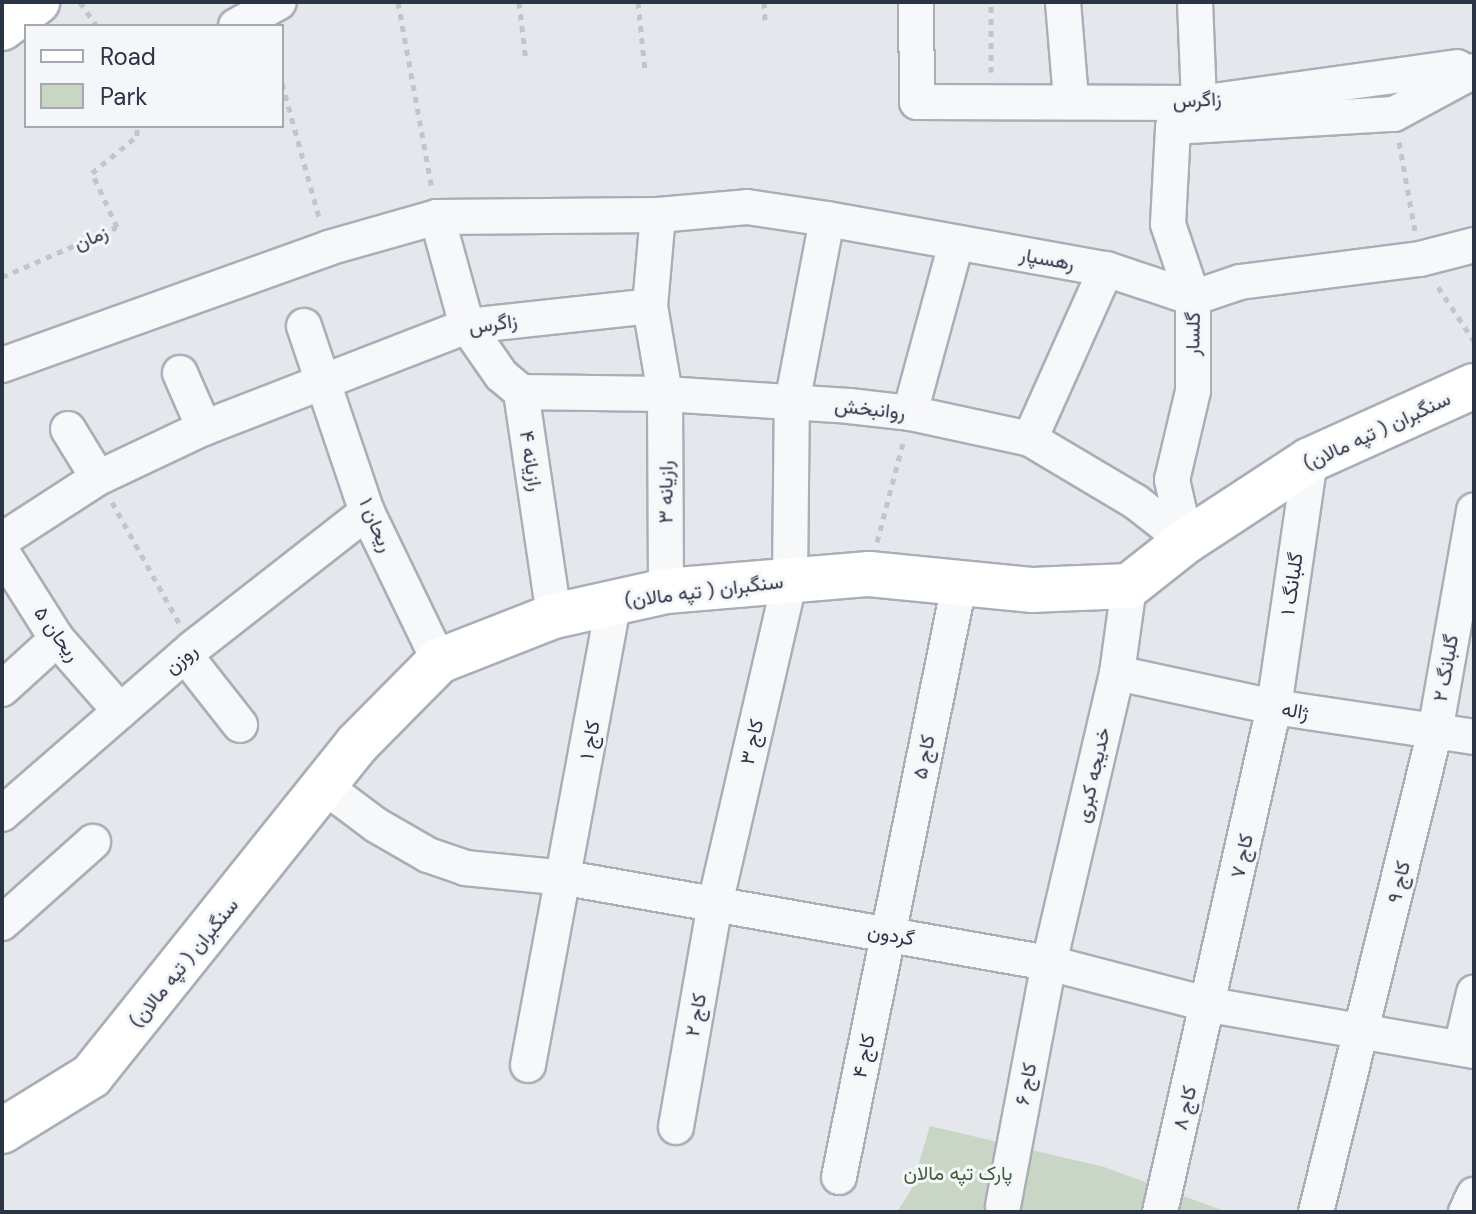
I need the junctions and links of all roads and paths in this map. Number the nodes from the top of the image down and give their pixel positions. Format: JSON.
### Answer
{"nodes":[{"id":1,"x":37,"y":2,"type":"edge"},
{"id":2,"x":80,"y":2,"type":"edge"},
{"id":3,"x":398,"y":2,"type":"edge"},
{"id":4,"x":519,"y":2,"type":"edge"},
{"id":5,"x":638,"y":2,"type":"edge"},
{"id":6,"x":764,"y":2,"type":"edge"},
{"id":7,"x":916,"y":2,"type":"edge"},
{"id":8,"x":991,"y":2,"type":"edge"},
{"id":9,"x":1063,"y":2,"type":"edge"},
{"id":10,"x":1195,"y":2,"type":"edge"},
{"id":11,"x":765,"y":22,"type":"dead end"},
{"id":12,"x":96,"y":24,"type":"edge"},
{"id":13,"x":2,"y":28,"type":"edge"},
{"id":14,"x":526,"y":62,"type":"dead end"},
{"id":15,"x":1474,"y":63,"type":"edge"},
{"id":16,"x":645,"y":70,"type":"dead end"},
{"id":17,"x":1474,"y":71,"type":"edge"},
{"id":18,"x":284,"y":90,"type":"edge"},
{"id":19,"x":1071,"y":99,"type":"junction"},
{"id":20,"x":991,"y":101,"type":"junction"},
{"id":21,"x":1199,"y":103,"type":"junction"},
{"id":22,"x":1173,"y":127,"type":"joint"},
{"id":23,"x":137,"y":128,"type":"edge"},
{"id":24,"x":658,"y":215,"type":"junction"},
{"id":25,"x":437,"y":217,"type":"junction"},
{"id":26,"x":827,"y":219,"type":"junction"},
{"id":27,"x":956,"y":244,"type":"junction"},
{"id":28,"x":1474,"y":245,"type":"edge"},
{"id":29,"x":328,"y":248,"type":"junction"},
{"id":30,"x":1106,"y":269,"type":"junction"},
{"id":31,"x":2,"y":277,"type":"edge"},
{"id":32,"x":1193,"y":298,"type":"junction"},
{"id":33,"x":650,"y":306,"type":"junction"},
{"id":34,"x":304,"y":326,"type":"dead end"},
{"id":35,"x":467,"y":326,"type":"junction"},
{"id":36,"x":2,"y":365,"type":"edge"},
{"id":37,"x":180,"y":373,"type":"dead end"},
{"id":38,"x":326,"y":384,"type":"junction"},
{"id":39,"x":1474,"y":386,"type":"edge"},
{"id":40,"x":521,"y":392,"type":"junction"},
{"id":41,"x":665,"y":394,"type":"junction"},
{"id":42,"x":792,"y":403,"type":"junction"},
{"id":43,"x":910,"y":413,"type":"junction"},
{"id":44,"x":204,"y":428,"type":"junction"},
{"id":45,"x":68,"y":429,"type":"dead end"},
{"id":46,"x":1030,"y":439,"type":"junction"},
{"id":47,"x":1310,"y":460,"type":"junction"},
{"id":48,"x":98,"y":478,"type":"junction"},
{"id":49,"x":1474,"y":510,"type":"edge"},
{"id":50,"x":367,"y":512,"type":"junction"},
{"id":51,"x":2,"y":540,"type":"edge"},
{"id":52,"x":1186,"y":541,"type":"junction"},
{"id":53,"x":2,"y":552,"type":"edge"},
{"id":54,"x":869,"y":574,"type":"junction"},
{"id":55,"x":790,"y":580,"type":"junction"},
{"id":56,"x":960,"y":580,"type":"junction"},
{"id":57,"x":1129,"y":586,"type":"junction"},
{"id":58,"x":666,"y":591,"type":"junction"},
{"id":59,"x":614,"y":602,"type":"junction"},
{"id":60,"x":554,"y":616,"type":"junction"},
{"id":61,"x":57,"y":639,"type":"junction"},
{"id":62,"x":189,"y":652,"type":"junction"},
{"id":63,"x":439,"y":661,"type":"junction"},
{"id":64,"x":1117,"y":673,"type":"junction"},
{"id":65,"x":2,"y":689,"type":"edge"},
{"id":66,"x":1274,"y":707,"type":"junction"},
{"id":67,"x":120,"y":711,"type":"junction"},
{"id":68,"x":240,"y":725,"type":"dead end"},
{"id":69,"x":1435,"y":732,"type":"junction"},
{"id":70,"x":1474,"y":737,"type":"edge"},
{"id":71,"x":324,"y":786,"type":"junction"},
{"id":72,"x":2,"y":814,"type":"edge"},
{"id":73,"x":93,"y":842,"type":"dead end"},
{"id":74,"x":566,"y":878,"type":"junction"},
{"id":75,"x":715,"y":904,"type":"junction"},
{"id":76,"x":2,"y":923,"type":"edge"},
{"id":77,"x":889,"y":934,"type":"junction"},
{"id":78,"x":1049,"y":963,"type":"junction"},
{"id":79,"x":1474,"y":993,"type":"edge"},
{"id":80,"x":1210,"y":1005,"type":"junction"},
{"id":81,"x":1364,"y":1032,"type":"junction"},
{"id":82,"x":1467,"y":1049,"type":"edge"},
{"id":83,"x":528,"y":1065,"type":"dead end"},
{"id":84,"x":676,"y":1127,"type":"dead end"},
{"id":85,"x":2,"y":1131,"type":"edge"},
{"id":86,"x":839,"y":1177,"type":"dead end"},
{"id":87,"x":1474,"y":1195,"type":"edge"},
{"id":88,"x":1003,"y":1206,"type":"dead end"},
{"id":89,"x":1160,"y":1212,"type":"edge"},
{"id":90,"x":1316,"y":1212,"type":"edge"},
{"id":91,"x":1466,"y":1212,"type":"edge"}],
"edges":[{"from":1,"to":13,"type":"main road"},
{"from":2,"to":12,"type":"path"},
{"from":3,"to":25,"type":"path"},
{"from":4,"to":14,"type":"path"},
{"from":5,"to":16,"type":"path"},
{"from":6,"to":11,"type":"path"},
{"from":7,"to":20,"type":"street","name":"زاگرس"},
{"from":8,"to":20,"type":"path"},
{"from":9,"to":19,"type":"street"},
{"from":10,"to":21,"type":"street"},
{"from":15,"to":21,"type":"street","name":"زاگرس"},
{"from":17,"to":22,"type":"street","name":"زاگرس"},
{"from":18,"to":29,"type":"path"},
{"from":19,"to":20,"type":"street","name":"زاگرس"},
{"from":19,"to":21,"type":"street","name":"زاگرس"},
{"from":22,"to":32,"type":"street","name":"گلسار"},
{"from":23,"to":31,"type":"path","name":"زمان"},
{"from":24,"to":25,"type":"street"},
{"from":24,"to":26,"type":"street"},
{"from":24,"to":33,"type":"street"},
{"from":25,"to":29,"type":"street"},
{"from":25,"to":35,"type":"street"},
{"from":26,"to":27,"type":"street","name":"رهسپار"},
{"from":26,"to":42,"type":"street","name":"کاج ۳"},
{"from":27,"to":30,"type":"street","name":"رهسپار"},
{"from":27,"to":43,"type":"street"},
{"from":28,"to":32,"type":"street"},
{"from":29,"to":36,"type":"street"},
{"from":30,"to":32,"type":"street","name":"رهسپار"},
{"from":30,"to":46,"type":"street"},
{"from":32,"to":52,"type":"street","name":"گلسار"},
{"from":33,"to":35,"type":"street","name":"زاگرس"},
{"from":33,"to":41,"type":"street","name":"رازیانه ۳"},
{"from":34,"to":38,"type":"street","name":"ریحان ۱"},
{"from":35,"to":38,"type":"street","name":"زاگرس"},
{"from":35,"to":40,"type":"street"},
{"from":37,"to":44,"type":"street"},
{"from":38,"to":44,"type":"street","name":"زاگرس"},
{"from":38,"to":50,"type":"street","name":"ریحان ۱"},
{"from":39,"to":47,"type":"main road","name":"سنگبران ( تپه مالان)"},
{"from":40,"to":41,"type":"street","name":"روانبخش"},
{"from":40,"to":60,"type":"street","name":"رازیانه ۴"},
{"from":41,"to":42,"type":"street","name":"روانبخش"},
{"from":41,"to":58,"type":"street","name":"رازیانه ۳"},
{"from":42,"to":43,"type":"street","name":"روانبخش"},
{"from":42,"to":55,"type":"street","name":"کاج ۳"},
{"from":43,"to":46,"type":"street","name":"روانبخش"},
{"from":43,"to":54,"type":"path"},
{"from":44,"to":48,"type":"street","name":"زاگرس"},
{"from":45,"to":48,"type":"street"},
{"from":46,"to":52,"type":"street","name":"روانبخش"},
{"from":47,"to":52,"type":"main road","name":"سنگبران ( تپه مالان)"},
{"from":47,"to":66,"type":"street","name":"گلبانگ ۱"},
{"from":48,"to":51,"type":"street","name":"زاگرس"},
{"from":48,"to":62,"type":"path"},
{"from":49,"to":69,"type":"street","name":"گلبانگ ۲"},
{"from":50,"to":62,"type":"street","name":"روزن"},
{"from":50,"to":63,"type":"street","name":"ریحان ۱"},
{"from":52,"to":57,"type":"main road","name":"سنگبران ( تپه مالان)"},
{"from":53,"to":61,"type":"street","name":"ریحان ۵"},
{"from":54,"to":55,"type":"main road","name":"سنگبران ( تپه مالان)"},
{"from":54,"to":56,"type":"main road","name":"سنگبران ( تپه مالان)"},
{"from":55,"to":58,"type":"main road","name":"سنگبران ( تپه مالان)"},
{"from":55,"to":75,"type":"street","name":"کاج ۳"},
{"from":56,"to":57,"type":"main road","name":"سنگبران ( تپه مالان)"},
{"from":56,"to":77,"type":"street","name":"کاج ۵"},
{"from":57,"to":64,"type":"street","name":"خدیجه کبری"},
{"from":58,"to":59,"type":"main road","name":"سنگبران ( تپه مالان)"},
{"from":59,"to":60,"type":"main road","name":"سنگبران ( تپه مالان)"},
{"from":59,"to":74,"type":"street","name":"کاج ۱"},
{"from":60,"to":63,"type":"main road","name":"سنگبران ( تپه مالان)"},
{"from":61,"to":65,"type":"street"},
{"from":61,"to":67,"type":"street","name":"ریحان ۵"},
{"from":62,"to":67,"type":"street","name":"روزن"},
{"from":62,"to":68,"type":"street"},
{"from":63,"to":71,"type":"main road","name":"سنگبران ( تپه مالان)"},
{"from":64,"to":66,"type":"street","name":"ژاله"},
{"from":64,"to":78,"type":"street","name":"خدیجه کبری"},
{"from":66,"to":69,"type":"street","name":"ژاله"},
{"from":66,"to":80,"type":"street","name":"کاج ۷"},
{"from":67,"to":72,"type":"street","name":"روزن"},
{"from":69,"to":70,"type":"street","name":"ژاله"},
{"from":69,"to":81,"type":"street","name":"کاج ۹"},
{"from":71,"to":74,"type":"street","name":"گردون"},
{"from":71,"to":85,"type":"main road","name":"سنگبران ( تپه مالان)"},
{"from":73,"to":76,"type":"street"},
{"from":74,"to":75,"type":"street","name":"گردون"},
{"from":74,"to":83,"type":"street","name":"کاج ۱"},
{"from":75,"to":77,"type":"street","name":"گردون"},
{"from":75,"to":84,"type":"street","name":"کاج ۲"},
{"from":77,"to":78,"type":"street","name":"گردون"},
{"from":77,"to":86,"type":"street","name":"کاج ۴"},
{"from":78,"to":80,"type":"street","name":"گردون"},
{"from":78,"to":88,"type":"street","name":"کاج ۶"},
{"from":79,"to":82,"type":"street"},
{"from":80,"to":81,"type":"street","name":"گردون"},
{"from":80,"to":89,"type":"street","name":"کاج ۸"},
{"from":81,"to":82,"type":"street","name":"گردون"},
{"from":81,"to":90,"type":"street","name":"کاج ۹"},
{"from":87,"to":91,"type":"street"}]}
